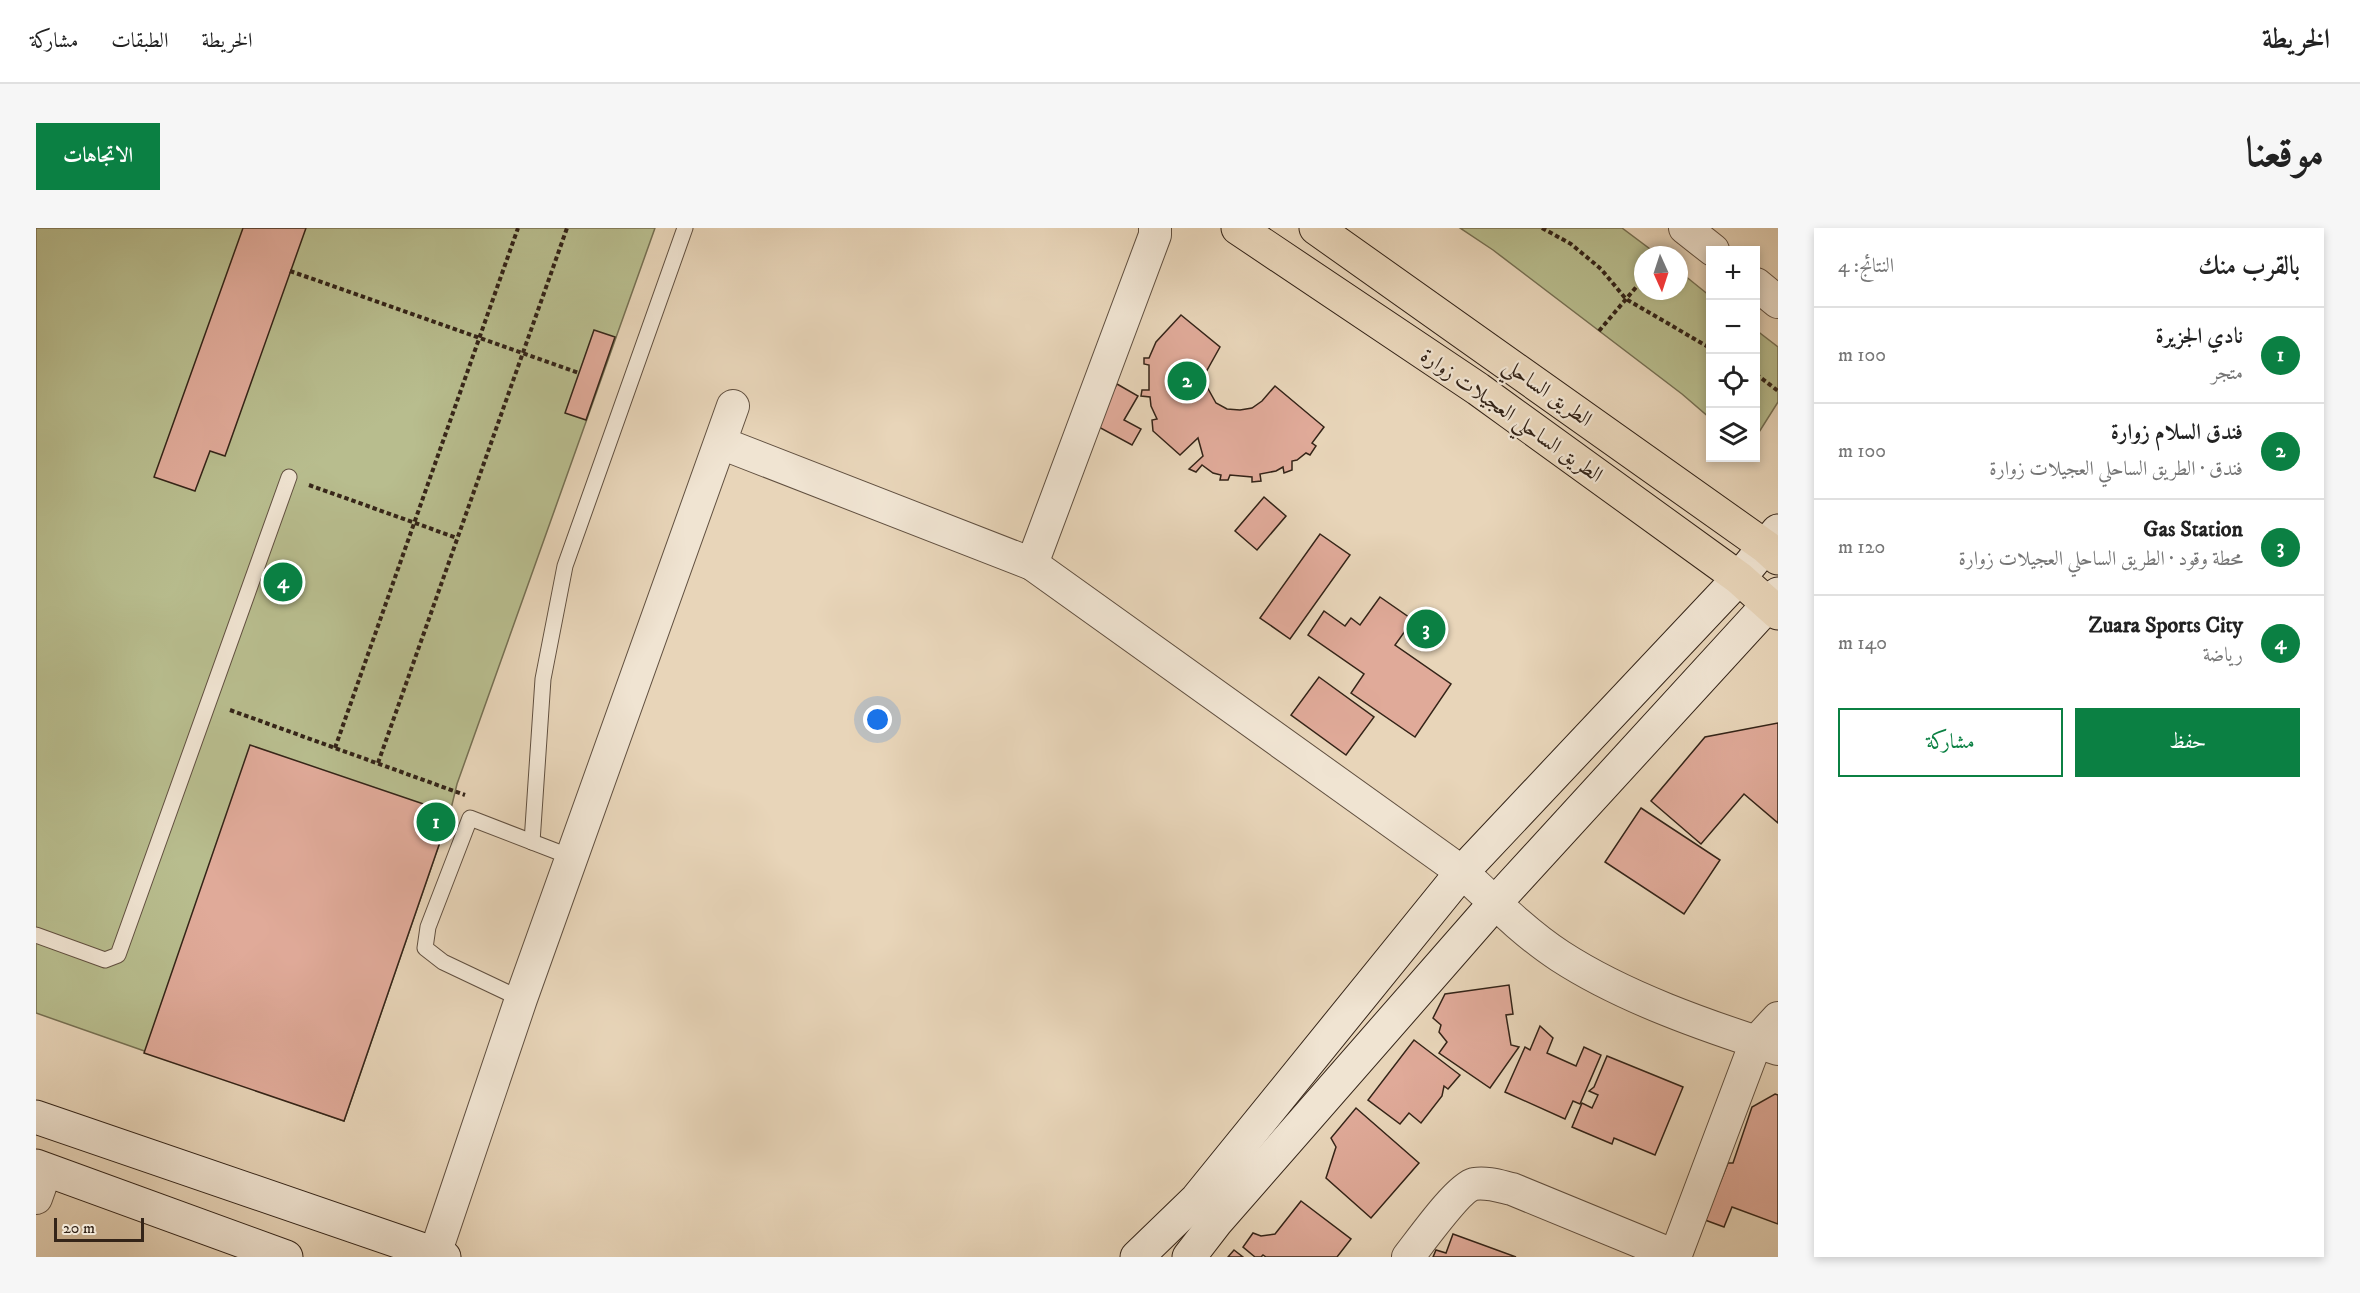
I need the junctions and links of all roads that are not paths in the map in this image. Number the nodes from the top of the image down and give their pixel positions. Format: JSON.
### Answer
{"nodes":[{"id":1,"x":685,"y":228,"type":"edge"},
{"id":2,"x":1155,"y":228,"type":"edge"},
{"id":3,"x":1238,"y":228,"type":"edge"},
{"id":4,"x":1316,"y":228,"type":"edge"},
{"id":5,"x":1685,"y":228,"type":"edge"},
{"id":6,"x":1708,"y":246,"type":"edge"},
{"id":7,"x":1760,"y":288,"type":"edge"},
{"id":8,"x":1778,"y":302,"type":"edge"},
{"id":9,"x":734,"y":406,"type":"dead end"},
{"id":10,"x":721,"y":442,"type":"junction"},
{"id":11,"x":289,"y":477,"type":"road end"},
{"id":12,"x":1774,"y":546,"type":"edge"},
{"id":13,"x":1032,"y":564,"type":"junction"},
{"id":14,"x":1739,"y":578,"type":"junction"},
{"id":15,"x":1775,"y":605,"type":"edge"},
{"id":16,"x":532,"y":842,"type":"junction"},
{"id":17,"x":571,"y":857,"type":"junction"},
{"id":18,"x":1462,"y":872,"type":"junction"},
{"id":19,"x":1495,"y":903,"type":"junction"},
{"id":20,"x":36,"y":935,"type":"edge"},
{"id":21,"x":520,"y":999,"type":"junction"},
{"id":22,"x":1778,"y":1018,"type":"edge"},
{"id":23,"x":1767,"y":1046,"type":"edge"},
{"id":24,"x":36,"y":1117,"type":"edge"},
{"id":25,"x":39,"y":1178,"type":"edge"},
{"id":26,"x":440,"y":1255,"type":"edge"},
{"id":27,"x":286,"y":1257,"type":"edge"},
{"id":28,"x":1137,"y":1257,"type":"edge"},
{"id":29,"x":1189,"y":1257,"type":"edge"},
{"id":30,"x":1407,"y":1257,"type":"edge"},
{"id":31,"x":1675,"y":1257,"type":"edge"}],
"edges":[{"from":1,"to":16,"type":"lane"},
{"from":2,"to":13,"type":"street"},
{"from":3,"to":14,"type":"highway","name":"الطريق الساحلي العجيلات زوارة"},
{"from":4,"to":12,"type":"highway","name":"الطريق الساحلي"},
{"from":5,"to":6,"type":"street"},
{"from":7,"to":8,"type":"street"},
{"from":9,"to":10,"type":"street"},
{"from":10,"to":13,"type":"street"},
{"from":10,"to":17,"type":"street"},
{"from":11,"to":20,"type":"lane"},
{"from":12,"to":14,"type":"street"},
{"from":13,"to":18,"type":"street"},
{"from":14,"to":15,"type":"highway","name":"الطريق الساحلي العجيلات زوارة"},
{"from":14,"to":18,"type":"street"},
{"from":15,"to":19,"type":"street"},
{"from":16,"to":17,"type":"lane"},
{"from":16,"to":21,"type":"lane"},
{"from":17,"to":21,"type":"street"},
{"from":18,"to":19,"type":"street"},
{"from":18,"to":28,"type":"street"},
{"from":19,"to":23,"type":"street"},
{"from":19,"to":29,"type":"street"},
{"from":21,"to":26,"type":"street"},
{"from":22,"to":23,"type":"street"},
{"from":23,"to":31,"type":"street"},
{"from":24,"to":26,"type":"street"},
{"from":25,"to":27,"type":"street"},
{"from":30,"to":31,"type":"street"}]}
